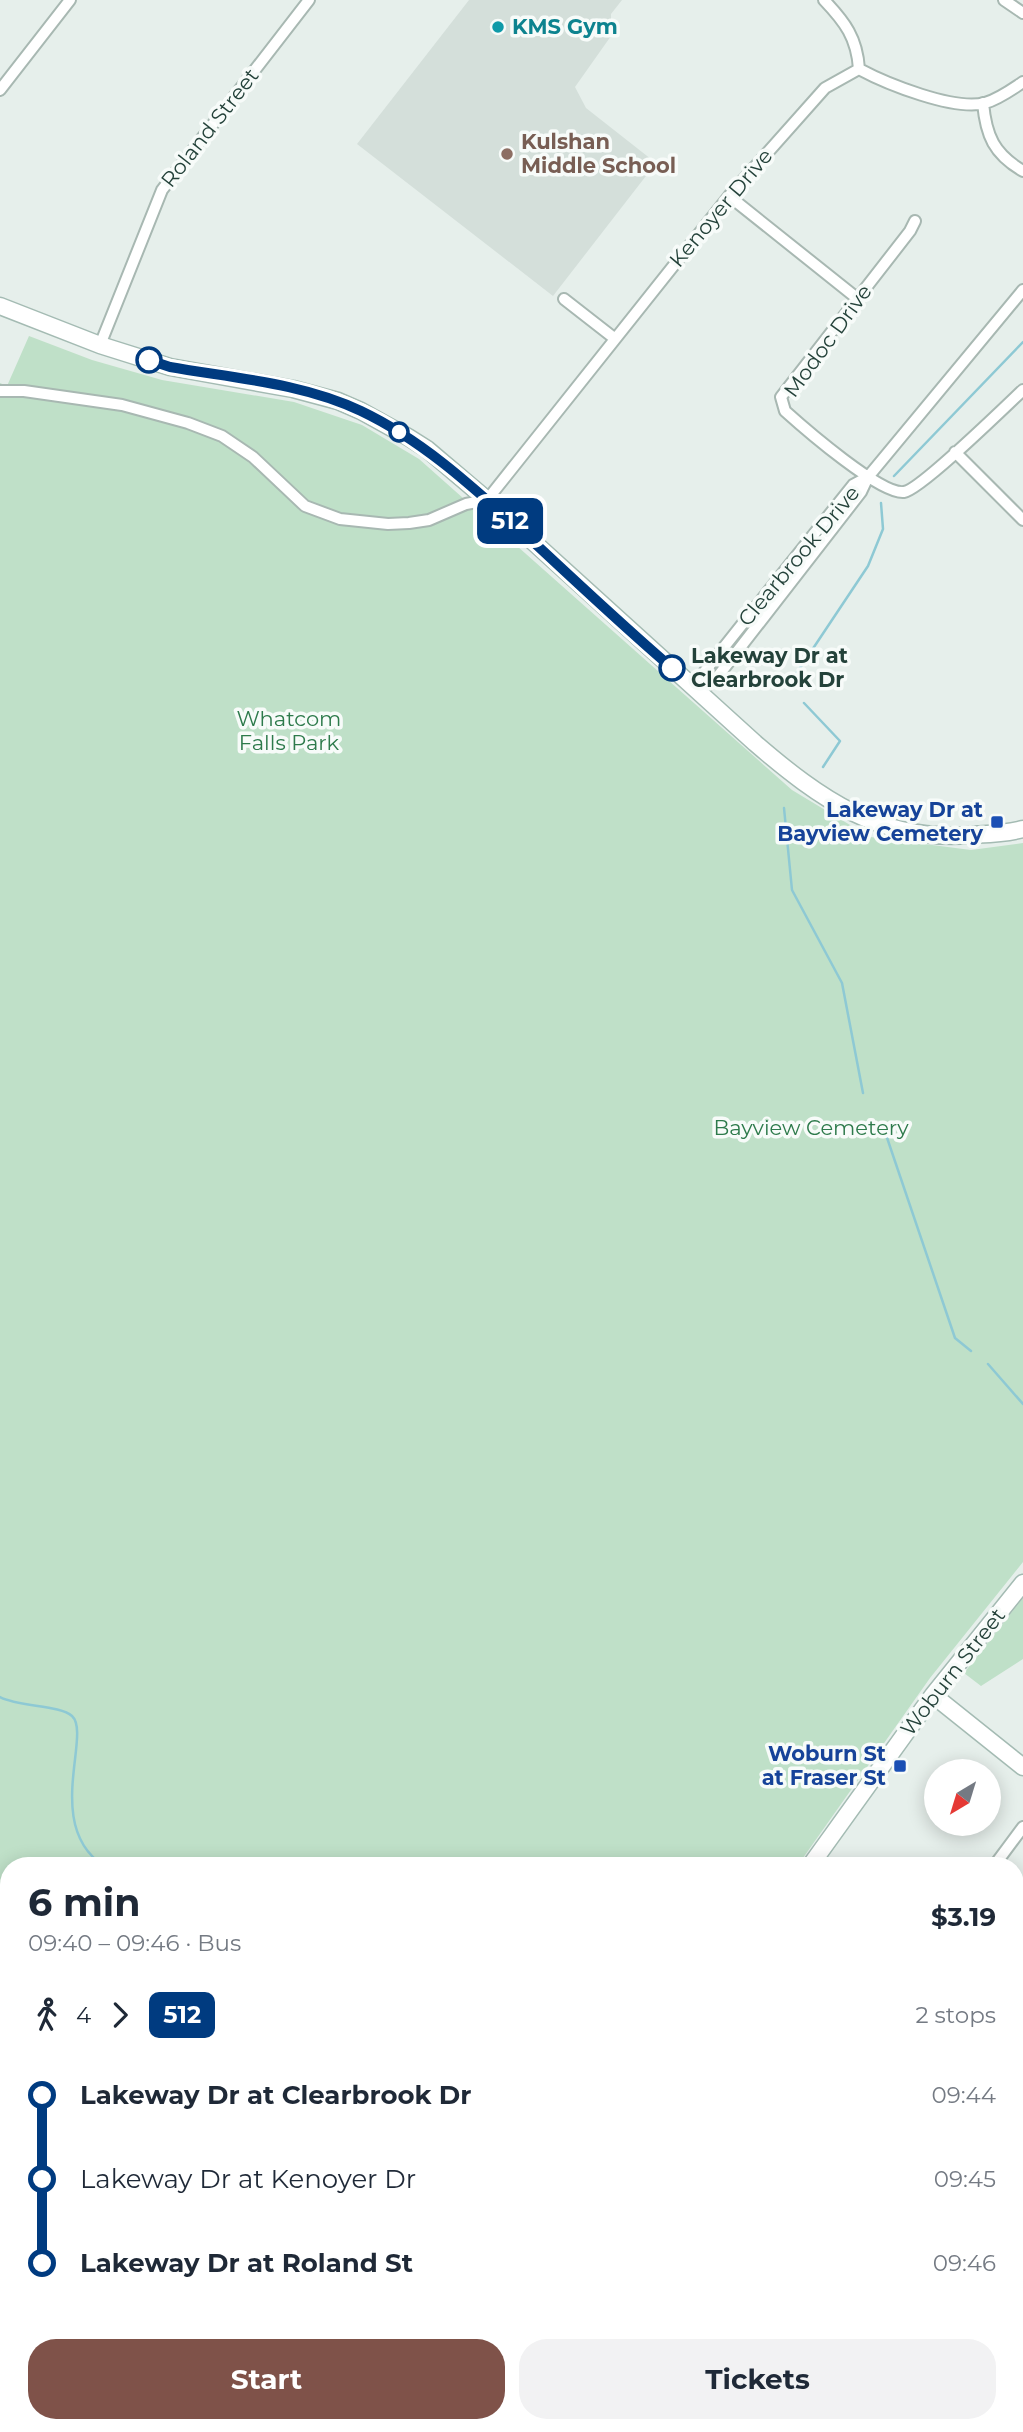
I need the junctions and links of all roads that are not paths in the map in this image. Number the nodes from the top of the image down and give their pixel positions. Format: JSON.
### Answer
{"nodes":[{"id":1,"x":69,"y":0,"type":"edge"},
{"id":2,"x":309,"y":0,"type":"edge"},
{"id":3,"x":824,"y":0,"type":"edge"},
{"id":4,"x":1004,"y":0,"type":"edge"},
{"id":5,"x":1023,"y":13,"type":"edge"},
{"id":6,"x":859,"y":69,"type":"junction"},
{"id":7,"x":1023,"y":82,"type":"edge"},
{"id":8,"x":0,"y":90,"type":"edge"},
{"id":9,"x":983,"y":103,"type":"junction"},
{"id":10,"x":1023,"y":171,"type":"edge"},
{"id":11,"x":729,"y":196,"type":"junction"},
{"id":12,"x":915,"y":221,"type":"dead end"},
{"id":13,"x":1023,"y":290,"type":"edge"},
{"id":14,"x":564,"y":299,"type":"dead end"},
{"id":15,"x":858,"y":299,"type":"junction"},
{"id":16,"x":0,"y":306,"type":"edge"},
{"id":17,"x":614,"y":338,"type":"junction"},
{"id":18,"x":100,"y":345,"type":"junction"},
{"id":19,"x":1023,"y":390,"type":"edge"},
{"id":20,"x":0,"y":391,"type":"edge"},
{"id":21,"x":955,"y":452,"type":"junction"},
{"id":22,"x":868,"y":477,"type":"junction"},
{"id":23,"x":487,"y":500,"type":"junction"},
{"id":24,"x":1023,"y":520,"type":"edge"},
{"id":25,"x":699,"y":691,"type":"junction"},
{"id":26,"x":1023,"y":828,"type":"edge"},
{"id":27,"x":1023,"y":1583,"type":"edge"},
{"id":28,"x":933,"y":1695,"type":"junction"},
{"id":29,"x":1023,"y":1767,"type":"edge"},
{"id":30,"x":1023,"y":1827,"type":"edge"},
{"id":31,"x":816,"y":1857,"type":"edge"},
{"id":32,"x":1001,"y":1857,"type":"edge"}],
"edges":[{"from":1,"to":8,"type":"street"},
{"from":2,"to":18,"type":"street","name":"Roland Street"},
{"from":3,"to":6,"type":"street"},
{"from":4,"to":5,"type":"street"},
{"from":6,"to":9,"type":"street"},
{"from":6,"to":11,"type":"street","name":"Kenoyer Drive"},
{"from":7,"to":9,"type":"street"},
{"from":9,"to":10,"type":"street"},
{"from":11,"to":15,"type":"street"},
{"from":11,"to":17,"type":"street","name":"Kenoyer Drive"},
{"from":12,"to":15,"type":"street","name":"Modoc Drive"},
{"from":13,"to":22,"type":"street","name":"Clearbrook Drive"},
{"from":14,"to":17,"type":"street"},
{"from":15,"to":22,"type":"street","name":"Modoc Drive"},
{"from":16,"to":18,"type":"main road"},
{"from":17,"to":23,"type":"street","name":"Kenoyer Drive"},
{"from":18,"to":23,"type":"main road"},
{"from":19,"to":21,"type":"street"},
{"from":20,"to":23,"type":"street"},
{"from":21,"to":22,"type":"street"},
{"from":21,"to":24,"type":"street"},
{"from":22,"to":25,"type":"street","name":"Clearbrook Drive"},
{"from":23,"to":25,"type":"main road"},
{"from":25,"to":26,"type":"main road"},
{"from":27,"to":28,"type":"main road","name":"Woburn Street"},
{"from":28,"to":29,"type":"main road"},
{"from":28,"to":31,"type":"main road","name":"Woburn Street"},
{"from":30,"to":32,"type":"street"}]}
